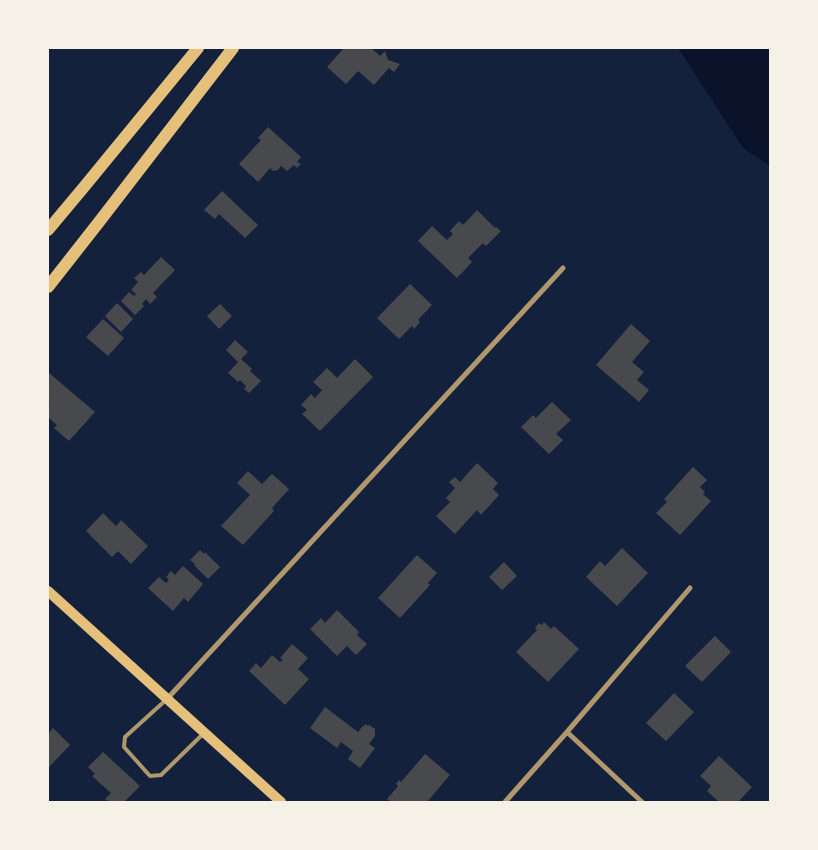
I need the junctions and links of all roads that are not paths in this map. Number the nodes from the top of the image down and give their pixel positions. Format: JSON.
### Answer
{"nodes":[{"id":1,"x":198,"y":48,"type":"edge"},
{"id":2,"x":233,"y":48,"type":"edge"},
{"id":3,"x":48,"y":230,"type":"edge"},
{"id":4,"x":563,"y":268,"type":"dead end"},
{"id":5,"x":48,"y":287,"type":"edge"},
{"id":6,"x":690,"y":588,"type":"dead end"},
{"id":7,"x":48,"y":591,"type":"edge"},
{"id":8,"x":167,"y":699,"type":"junction"},
{"id":9,"x":567,"y":732,"type":"junction"},
{"id":10,"x":204,"y":733,"type":"junction"},
{"id":11,"x":281,"y":802,"type":"edge"},
{"id":12,"x":505,"y":802,"type":"edge"},
{"id":13,"x":642,"y":802,"type":"edge"}],
"edges":[{"from":1,"to":3,"type":"main road"},
{"from":2,"to":5,"type":"main road"},
{"from":4,"to":8,"type":"street"},
{"from":6,"to":9,"type":"street"},
{"from":7,"to":8,"type":"main road"},
{"from":8,"to":10,"type":"main road"},
{"from":8,"to":10,"type":"lane"},
{"from":9,"to":12,"type":"street"},
{"from":9,"to":13,"type":"street"},
{"from":10,"to":11,"type":"main road"}]}
